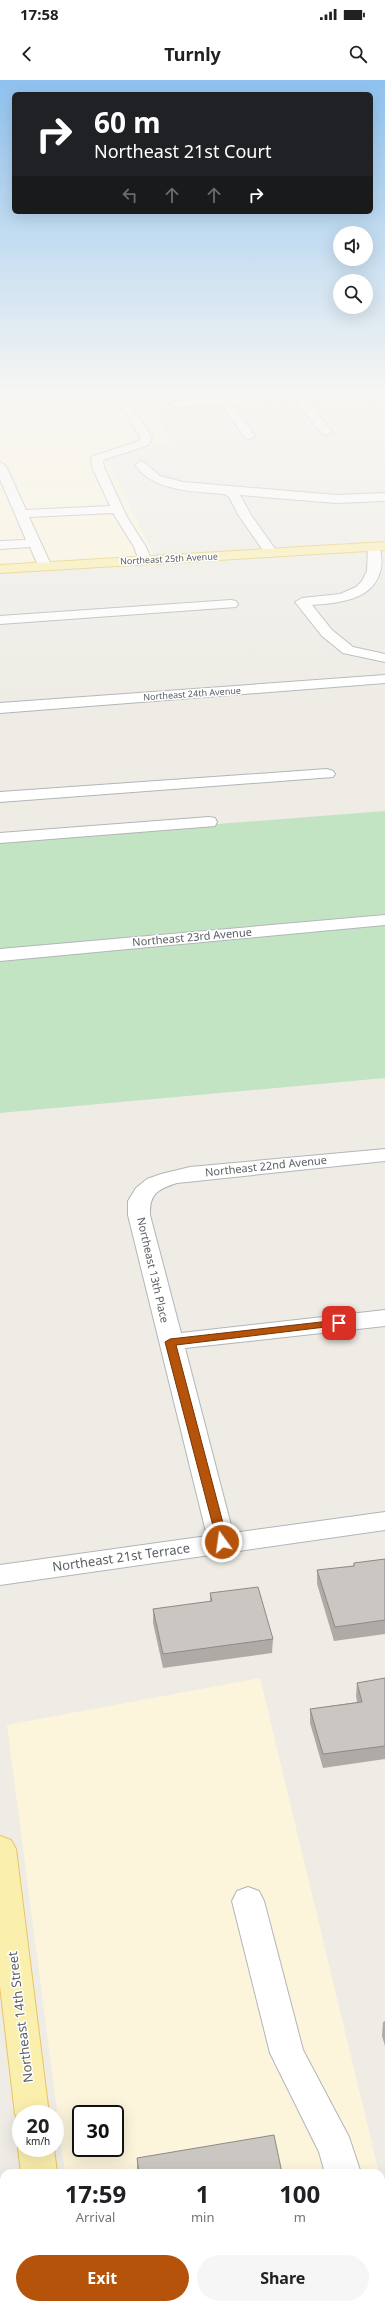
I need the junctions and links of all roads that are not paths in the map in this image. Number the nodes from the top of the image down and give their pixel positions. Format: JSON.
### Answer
{"nodes":[{"id":1,"x":13,"y":498,"type":"edge"},
{"id":2,"x":113,"y":498,"type":"edge"},
{"id":3,"x":236,"y":498,"type":"edge"},
{"id":4,"x":327,"y":498,"type":"edge"},
{"id":5,"x":360,"y":498,"type":"edge"},
{"id":6,"x":118,"y":509,"type":"junction"},
{"id":7,"x":21,"y":514,"type":"junction"},
{"id":8,"x":34,"y":543,"type":"junction"},
{"id":9,"x":0,"y":545,"type":"edge"},
{"id":10,"x":379,"y":546,"type":"edge"},
{"id":11,"x":272,"y":553,"type":"junction"},
{"id":12,"x":145,"y":561,"type":"junction"},
{"id":13,"x":45,"y":567,"type":"junction"},
{"id":14,"x":0,"y":569,"type":"edge"},
{"id":15,"x":231,"y":604,"type":"dead end"},
{"id":16,"x":0,"y":620,"type":"edge"},
{"id":17,"x":385,"y":658,"type":"edge"},
{"id":18,"x":385,"y":679,"type":"edge"},
{"id":19,"x":0,"y":708,"type":"edge"},
{"id":20,"x":327,"y":774,"type":"dead end"},
{"id":21,"x":0,"y":797,"type":"edge"},
{"id":22,"x":209,"y":822,"type":"dead end"},
{"id":23,"x":0,"y":838,"type":"edge"},
{"id":24,"x":385,"y":920,"type":"edge"},
{"id":25,"x":0,"y":955,"type":"edge"},
{"id":26,"x":385,"y":1154,"type":"edge"},
{"id":27,"x":150,"y":1187,"type":"joint"},
{"id":28,"x":385,"y":1318,"type":"edge"},
{"id":29,"x":170,"y":1342,"type":"junction"},
{"id":30,"x":385,"y":1521,"type":"edge"},
{"id":31,"x":222,"y":1542,"type":"junction"},
{"id":32,"x":0,"y":1575,"type":"edge"},
{"id":33,"x":0,"y":1849,"type":"edge"},
{"id":34,"x":248,"y":1901,"type":"dead end"},
{"id":35,"x":31,"y":2105,"type":"edge"},
{"id":36,"x":37,"y":2157,"type":"edge"},
{"id":37,"x":39,"y":2169,"type":"edge"},
{"id":38,"x":342,"y":2169,"type":"edge"}],
"edges":[{"from":1,"to":7,"type":"street"},
{"from":2,"to":6,"type":"street"},
{"from":3,"to":11,"type":"street"},
{"from":4,"to":5,"type":"street"},
{"from":6,"to":7,"type":"street"},
{"from":6,"to":12,"type":"street"},
{"from":7,"to":8,"type":"street"},
{"from":8,"to":9,"type":"street"},
{"from":8,"to":13,"type":"street"},
{"from":10,"to":11,"type":"main road","name":"Northeast 25th Avenue"},
{"from":10,"to":17,"type":"street"},
{"from":11,"to":12,"type":"main road","name":"Northeast 25th Avenue"},
{"from":12,"to":13,"type":"main road","name":"Northeast 25th Avenue"},
{"from":13,"to":14,"type":"main road","name":"Northeast 25th Avenue"},
{"from":15,"to":16,"type":"street"},
{"from":18,"to":19,"type":"street","name":"Northeast 24th Avenue"},
{"from":20,"to":21,"type":"street"},
{"from":22,"to":23,"type":"street"},
{"from":24,"to":25,"type":"street","name":"Northeast 23rd Avenue"},
{"from":26,"to":27,"type":"street","name":"Northeast 22nd Avenue"},
{"from":27,"to":29,"type":"street","name":"Northeast 13th Place"},
{"from":28,"to":29,"type":"street"},
{"from":29,"to":31,"type":"street","name":"Northeast 13th Place"},
{"from":30,"to":31,"type":"street","name":"Northeast 21st Terrace"},
{"from":31,"to":32,"type":"street","name":"Northeast 21st Terrace"},
{"from":33,"to":35,"type":"main road","name":"Northeast 14th Street"},
{"from":34,"to":38,"type":"street"},
{"from":36,"to":37,"type":"main road"}]}
